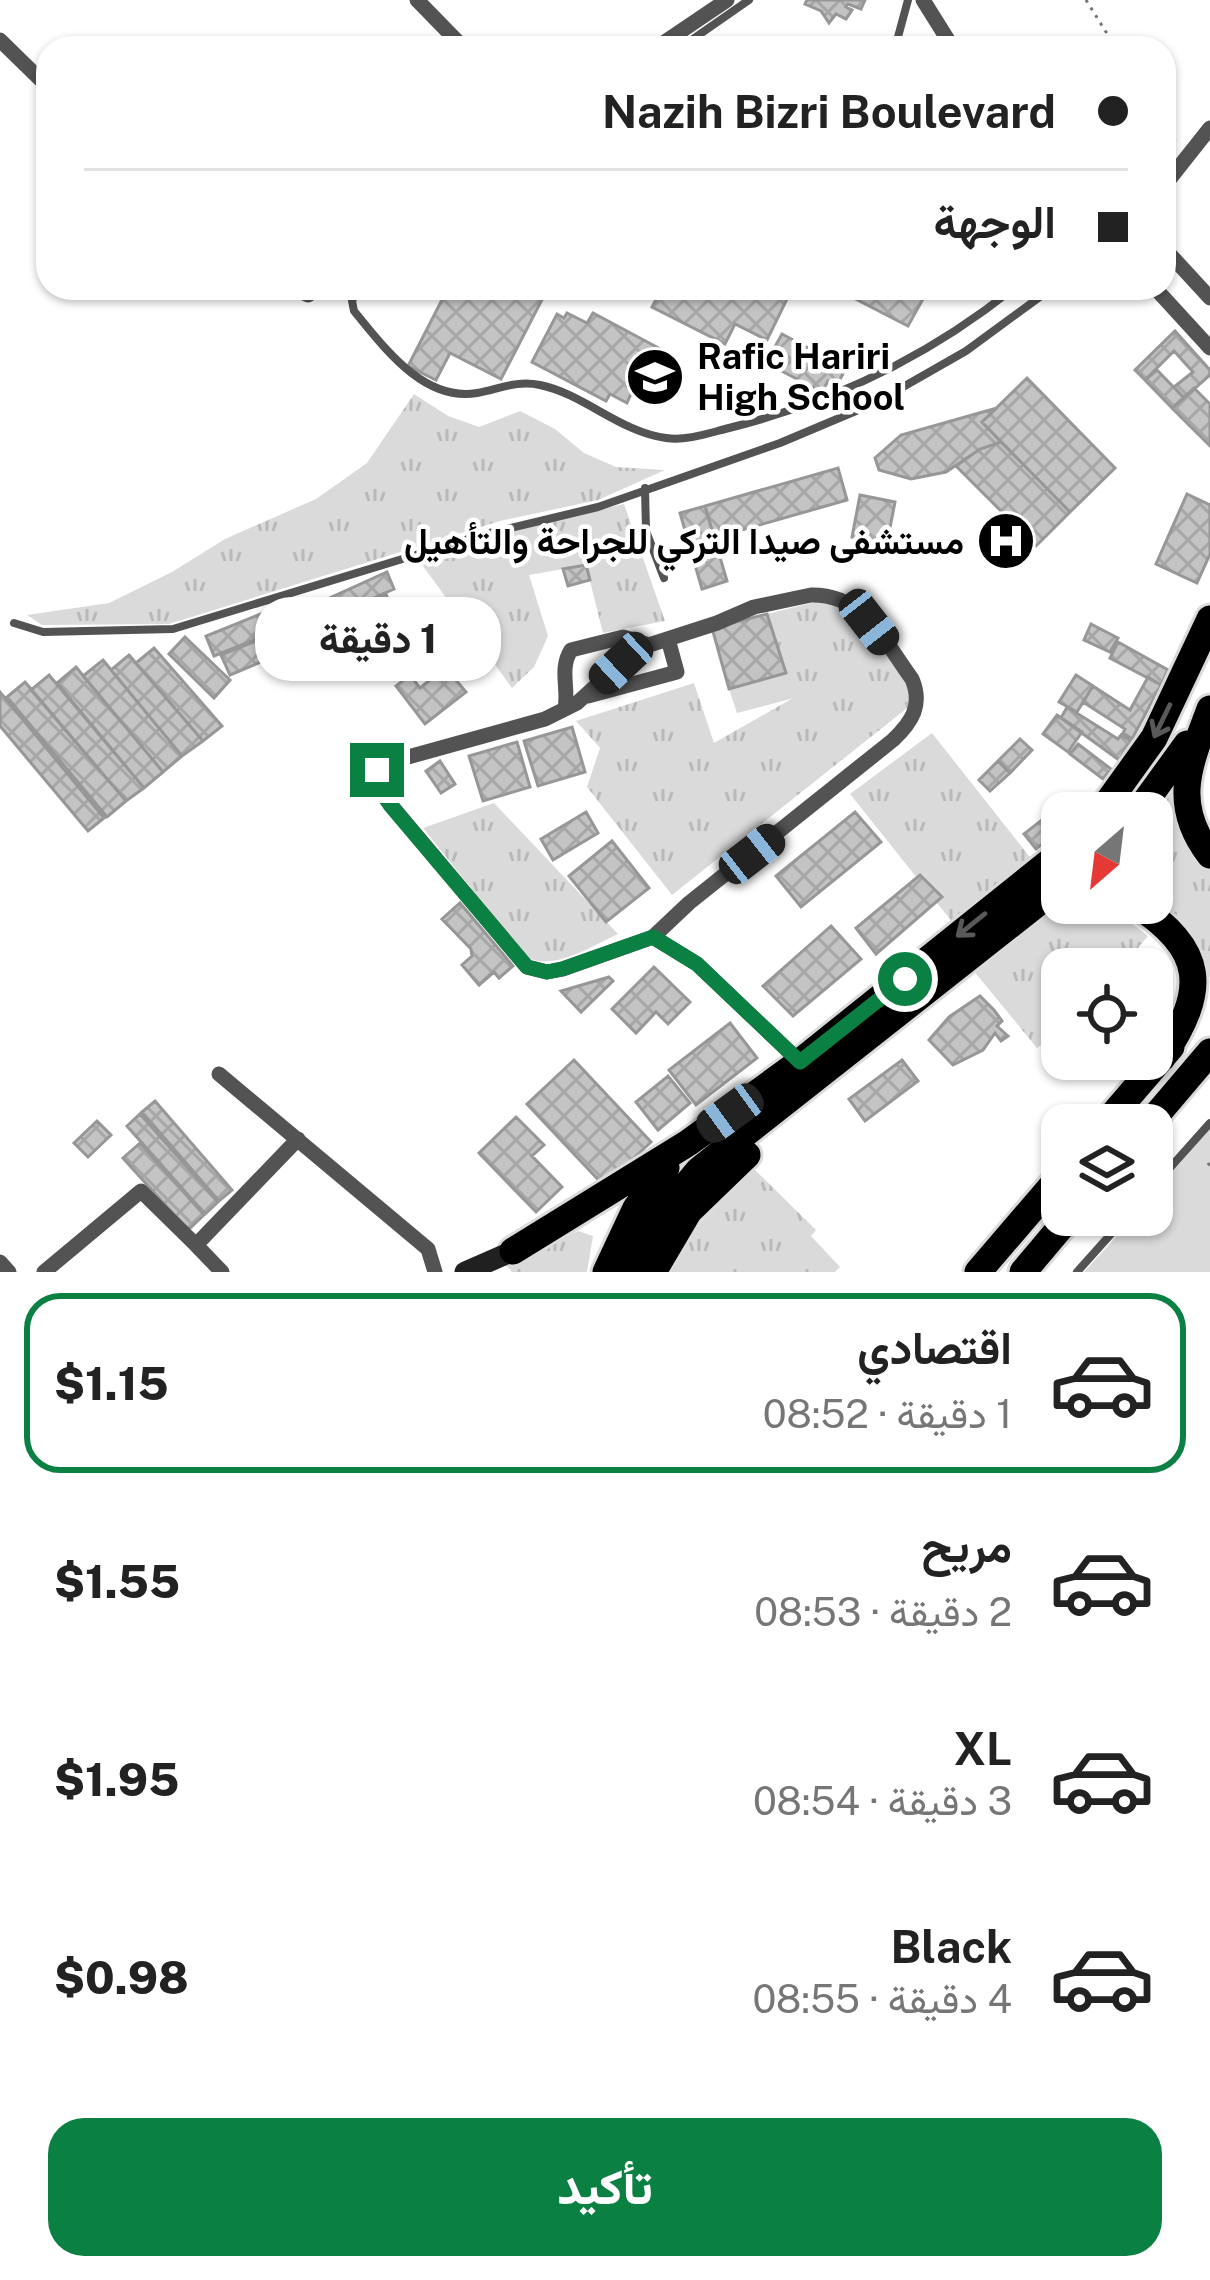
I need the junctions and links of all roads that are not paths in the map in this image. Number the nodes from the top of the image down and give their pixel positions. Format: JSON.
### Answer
{"nodes":[{"id":1,"x":417,"y":0,"type":"edge"},
{"id":2,"x":727,"y":0,"type":"edge"},
{"id":3,"x":749,"y":0,"type":"edge"},
{"id":4,"x":908,"y":0,"type":"edge"},
{"id":5,"x":922,"y":0,"type":"edge"},
{"id":6,"x":452,"y":36,"type":"edge"},
{"id":7,"x":674,"y":36,"type":"edge"},
{"id":8,"x":697,"y":36,"type":"edge"},
{"id":9,"x":898,"y":36,"type":"edge"},
{"id":10,"x":945,"y":36,"type":"edge"},
{"id":11,"x":0,"y":40,"type":"edge"},
{"id":12,"x":36,"y":75,"type":"edge"},
{"id":13,"x":1210,"y":128,"type":"edge"},
{"id":14,"x":1176,"y":173,"type":"edge"},
{"id":15,"x":1176,"y":261,"type":"edge"},
{"id":16,"x":1210,"y":298,"type":"edge"},
{"id":17,"x":352,"y":300,"type":"edge"},
{"id":18,"x":997,"y":300,"type":"edge"},
{"id":19,"x":1036,"y":300,"type":"edge"},
{"id":20,"x":1166,"y":300,"type":"edge"},
{"id":21,"x":1210,"y":348,"type":"edge"},
{"id":22,"x":645,"y":488,"type":"junction"},
{"id":23,"x":664,"y":578,"type":"dead end"},
{"id":24,"x":1210,"y":619,"type":"edge"},
{"id":25,"x":14,"y":623,"type":"dead end"},
{"id":26,"x":668,"y":639,"type":"junction"},
{"id":27,"x":649,"y":645,"type":"junction"},
{"id":28,"x":586,"y":696,"type":"junction"},
{"id":29,"x":1210,"y":699,"type":"edge"},
{"id":30,"x":565,"y":709,"type":"junction"},
{"id":31,"x":1210,"y":709,"type":"edge"},
{"id":32,"x":1115,"y":792,"type":"edge"},
{"id":33,"x":1153,"y":792,"type":"edge"},
{"id":34,"x":1210,"y":854,"type":"edge"},
{"id":35,"x":1041,"y":870,"type":"edge"},
{"id":36,"x":1041,"y":902,"type":"edge"},
{"id":37,"x":1158,"y":924,"type":"edge"},
{"id":38,"x":653,"y":937,"type":"junction"},
{"id":39,"x":1210,"y":1004,"type":"edge"},
{"id":40,"x":1173,"y":1037,"type":"edge"},
{"id":41,"x":1173,"y":1046,"type":"edge"},
{"id":42,"x":1210,"y":1052,"type":"edge"},
{"id":43,"x":812,"y":1067,"type":"junction"},
{"id":44,"x":219,"y":1074,"type":"dead end"},
{"id":45,"x":1143,"y":1080,"type":"edge"},
{"id":46,"x":1122,"y":1104,"type":"edge"},
{"id":47,"x":1166,"y":1104,"type":"edge"},
{"id":48,"x":1210,"y":1123,"type":"edge"},
{"id":49,"x":298,"y":1139,"type":"junction"},
{"id":50,"x":688,"y":1143,"type":"junction"},
{"id":51,"x":1173,"y":1165,"type":"edge"},
{"id":52,"x":1041,"y":1199,"type":"edge"},
{"id":53,"x":1053,"y":1236,"type":"edge"},
{"id":54,"x":1109,"y":1236,"type":"edge"},
{"id":55,"x":196,"y":1245,"type":"junction"},
{"id":56,"x":513,"y":1251,"type":"junction"},
{"id":57,"x":0,"y":1262,"type":"edge"},
{"id":58,"x":615,"y":1271,"type":"edge"},
{"id":59,"x":981,"y":1271,"type":"edge"},
{"id":60,"x":8,"y":1272,"type":"edge"},
{"id":61,"x":44,"y":1272,"type":"edge"},
{"id":62,"x":222,"y":1272,"type":"edge"},
{"id":63,"x":435,"y":1272,"type":"edge"},
{"id":64,"x":465,"y":1272,"type":"edge"},
{"id":65,"x":653,"y":1272,"type":"edge"},
{"id":66,"x":1022,"y":1272,"type":"edge"},
{"id":67,"x":1077,"y":1272,"type":"edge"}],
"edges":[{"from":1,"to":6,"type":"street"},
{"from":2,"to":7,"type":"street"},
{"from":3,"to":8,"type":"lane"},
{"from":4,"to":9,"type":"lane"},
{"from":5,"to":10,"type":"street"},
{"from":11,"to":12,"type":"street"},
{"from":13,"to":14,"type":"street"},
{"from":15,"to":16,"type":"street"},
{"from":17,"to":18,"type":"lane"},
{"from":19,"to":22,"type":"lane"},
{"from":20,"to":21,"type":"street"},
{"from":22,"to":23,"type":"lane"},
{"from":22,"to":25,"type":"lane"},
{"from":24,"to":32,"type":"highway","one_way":true},
{"from":26,"to":27,"type":"street"},
{"from":26,"to":28,"type":"street"},
{"from":26,"to":38,"type":"street"},
{"from":27,"to":28,"type":"street"},
{"from":27,"to":30,"type":"street"},
{"from":28,"to":30,"type":"street"},
{"from":29,"to":33,"type":"highway"},
{"from":30,"to":38,"type":"street"},
{"from":31,"to":34,"type":"highway"},
{"from":35,"to":43,"type":"highway","one_way":true},
{"from":36,"to":43,"type":"highway"},
{"from":37,"to":40,"type":"highway"},
{"from":38,"to":43,"type":"street"},
{"from":39,"to":41,"type":"highway"},
{"from":42,"to":47,"type":"highway"},
{"from":43,"to":50,"type":"highway"},
{"from":43,"to":58,"type":"highway"},
{"from":43,"to":65,"type":"highway"},
{"from":44,"to":49,"type":"street"},
{"from":45,"to":46,"type":"highway"},
{"from":48,"to":51,"type":"lane"},
{"from":49,"to":55,"type":"street"},
{"from":49,"to":63,"type":"street"},
{"from":50,"to":56,"type":"highway"},
{"from":50,"to":58,"type":"highway"},
{"from":52,"to":59,"type":"highway"},
{"from":53,"to":66,"type":"highway"},
{"from":54,"to":67,"type":"lane"},
{"from":55,"to":61,"type":"street"},
{"from":55,"to":62,"type":"street"},
{"from":56,"to":58,"type":"highway"},
{"from":56,"to":64,"type":"street"},
{"from":57,"to":60,"type":"street"}]}
